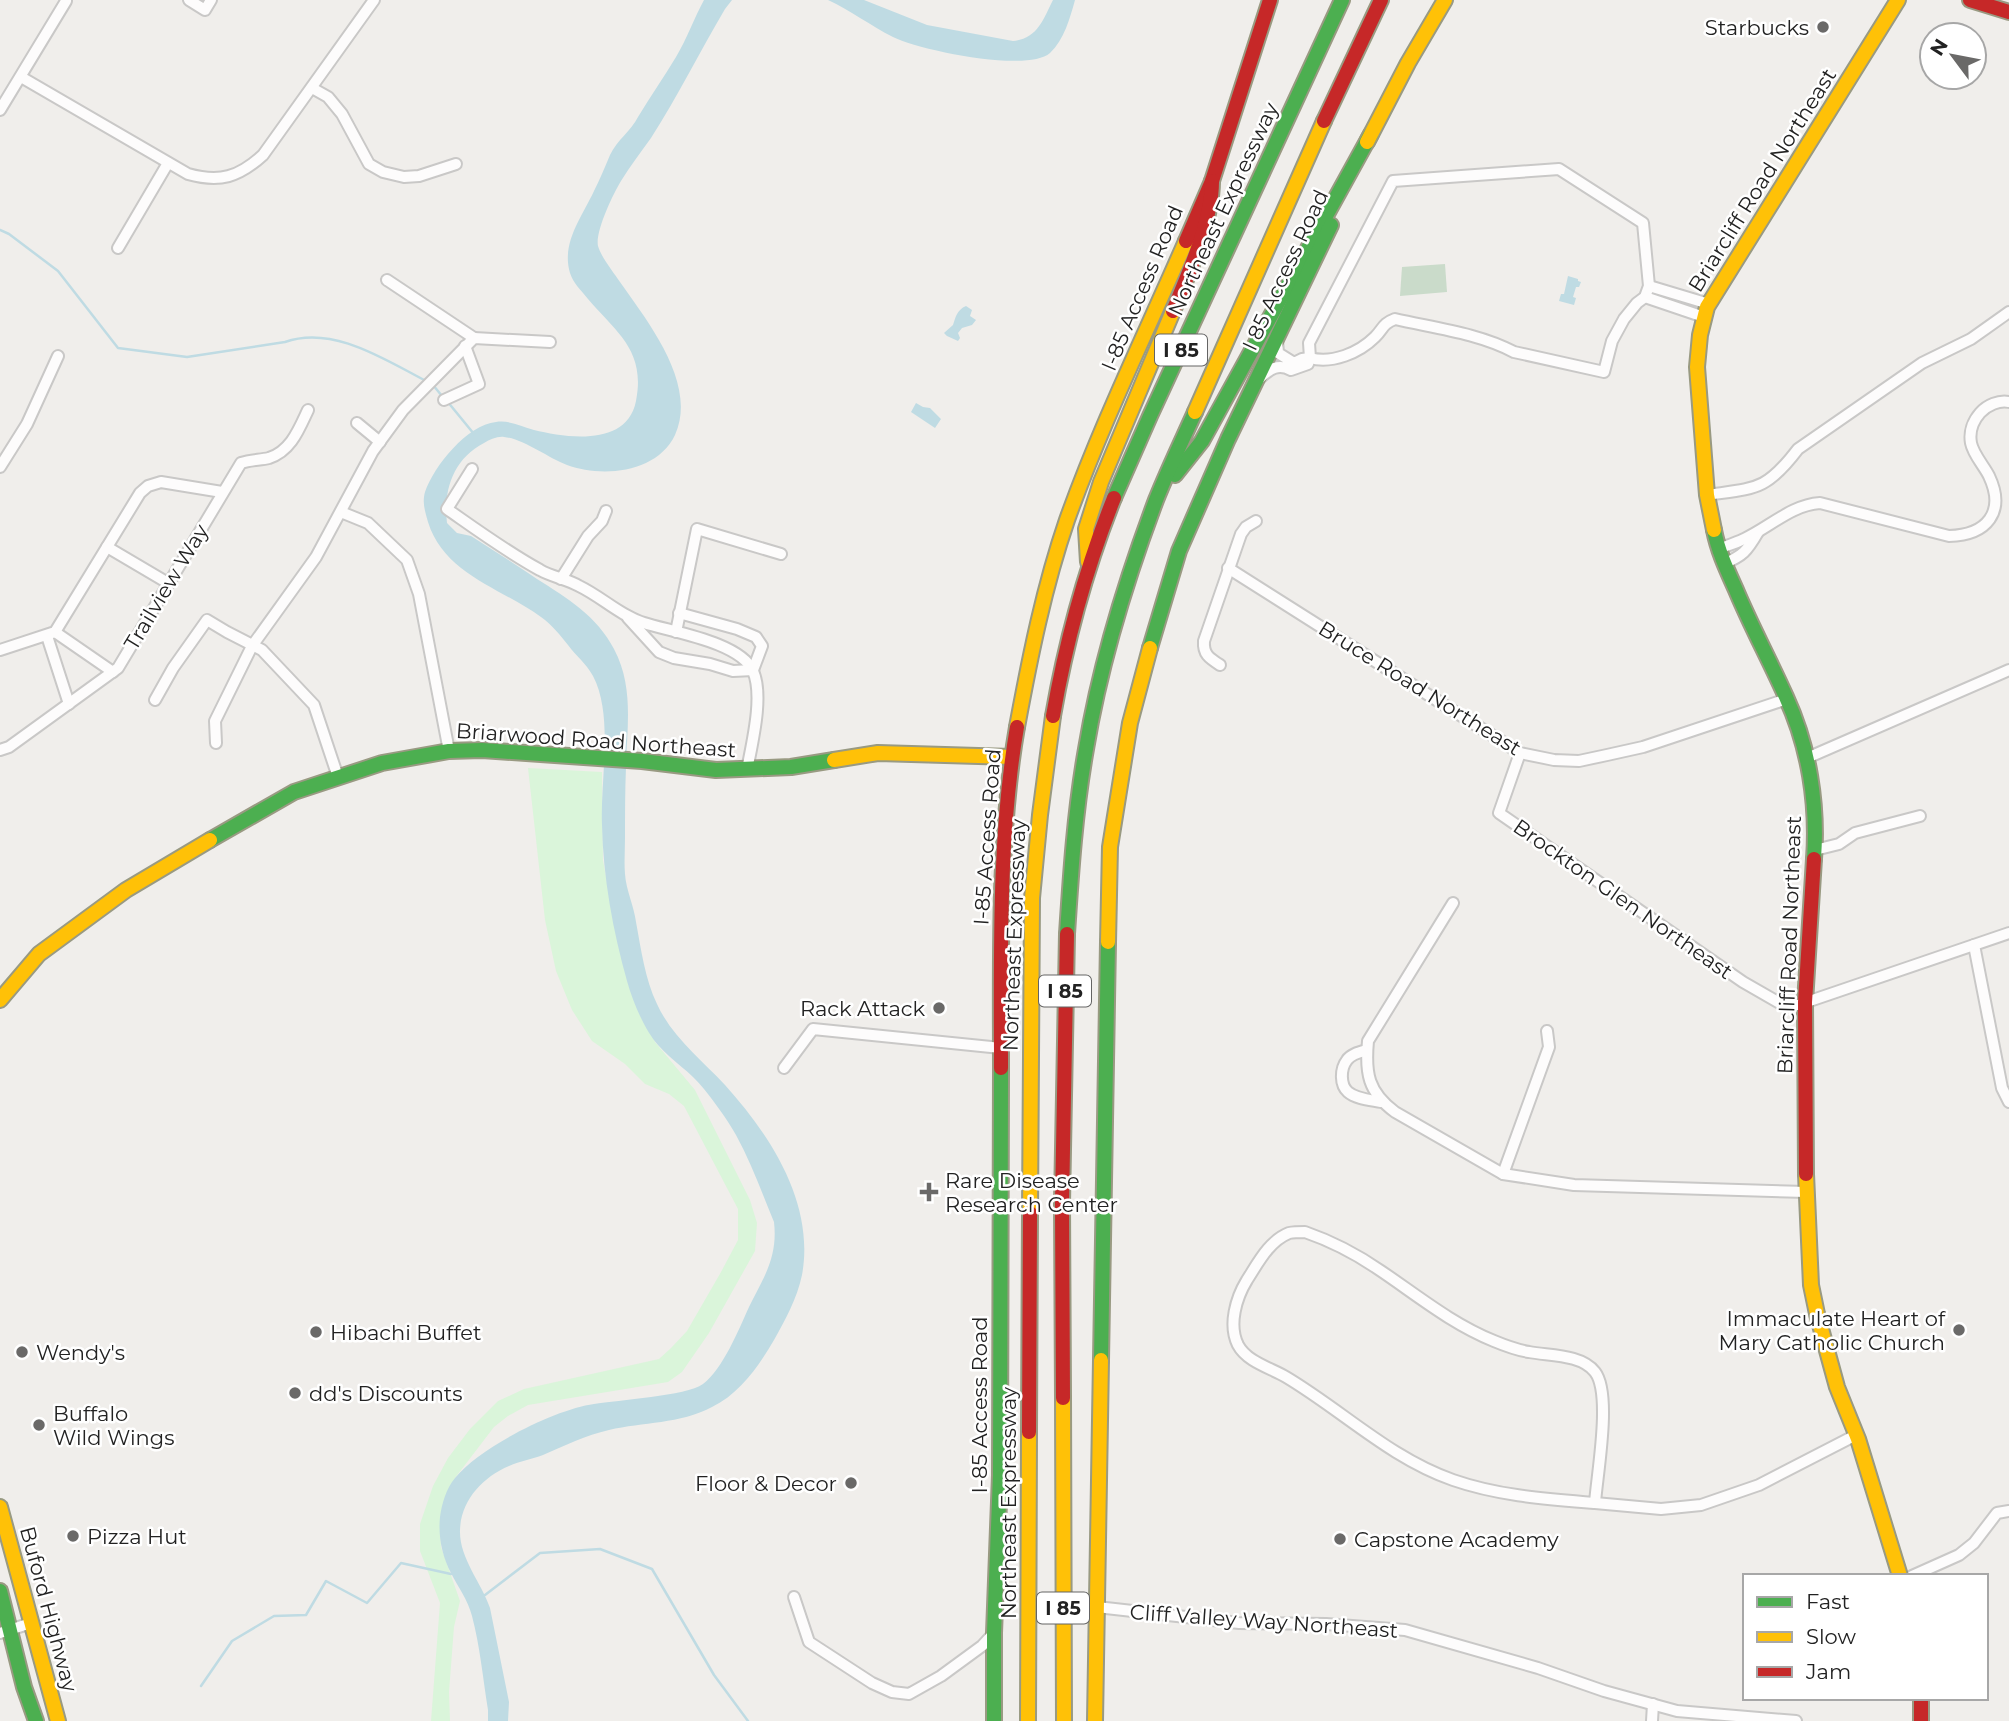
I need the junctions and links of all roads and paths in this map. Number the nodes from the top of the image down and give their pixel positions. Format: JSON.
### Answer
{"nodes":[{"id":1,"x":189,"y":0,"type":"edge"},
{"id":2,"x":211,"y":0,"type":"edge"},
{"id":3,"x":374,"y":0,"type":"edge"},
{"id":4,"x":1270,"y":0,"type":"edge"},
{"id":5,"x":1342,"y":0,"type":"edge"},
{"id":6,"x":1381,"y":0,"type":"edge"},
{"id":7,"x":1445,"y":0,"type":"edge"},
{"id":8,"x":1898,"y":0,"type":"edge"},
{"id":9,"x":1970,"y":0,"type":"edge"},
{"id":10,"x":66,"y":1,"type":"edge"},
{"id":11,"x":2009,"y":12,"type":"edge"},
{"id":12,"x":21,"y":77,"type":"junction"},
{"id":13,"x":312,"y":88,"type":"junction"},
{"id":14,"x":0,"y":110,"type":"edge"},
{"id":15,"x":1371,"y":134,"type":"junction"},
{"id":16,"x":167,"y":163,"type":"junction"},
{"id":17,"x":456,"y":164,"type":"dead end"},
{"id":18,"x":1212,"y":181,"type":"junction"},
{"id":19,"x":118,"y":248,"type":"dead end"},
{"id":20,"x":387,"y":280,"type":"dead end"},
{"id":21,"x":1649,"y":286,"type":"junction"},
{"id":22,"x":1670,"y":292,"type":"junction"},
{"id":23,"x":1645,"y":298,"type":"junction"},
{"id":24,"x":1666,"y":304,"type":"junction"},
{"id":25,"x":1707,"y":311,"type":"junction"},
{"id":26,"x":2009,"y":312,"type":"edge"},
{"id":27,"x":1277,"y":337,"type":"junction"},
{"id":28,"x":474,"y":338,"type":"junction"},
{"id":29,"x":550,"y":342,"type":"dead end"},
{"id":30,"x":465,"y":346,"type":"junction"},
{"id":31,"x":58,"y":356,"type":"dead end"},
{"id":32,"x":1310,"y":358,"type":"junction"},
{"id":33,"x":1286,"y":363,"type":"junction"},
{"id":34,"x":1255,"y":383,"type":"junction"},
{"id":35,"x":444,"y":400,"type":"dead end"},
{"id":36,"x":2009,"y":402,"type":"edge"},
{"id":37,"x":308,"y":410,"type":"dead end"},
{"id":38,"x":357,"y":423,"type":"dead end"},
{"id":39,"x":380,"y":442,"type":"junction"},
{"id":40,"x":0,"y":467,"type":"edge"},
{"id":41,"x":472,"y":469,"type":"dead end"},
{"id":42,"x":222,"y":492,"type":"junction"},
{"id":43,"x":1707,"y":495,"type":"junction"},
{"id":44,"x":1157,"y":498,"type":"junction"},
{"id":45,"x":606,"y":511,"type":"dead end"},
{"id":46,"x":341,"y":512,"type":"junction"},
{"id":47,"x":1256,"y":521,"type":"dead end"},
{"id":48,"x":1759,"y":530,"type":"junction"},
{"id":49,"x":107,"y":547,"type":"junction"},
{"id":50,"x":1718,"y":549,"type":"junction"},
{"id":51,"x":781,"y":554,"type":"dead end"},
{"id":52,"x":1723,"y":564,"type":"junction"},
{"id":53,"x":1228,"y":568,"type":"junction"},
{"id":54,"x":1088,"y":570,"type":"junction"},
{"id":55,"x":561,"y":579,"type":"junction"},
{"id":56,"x":168,"y":583,"type":"junction"},
{"id":57,"x":679,"y":613,"type":"junction"},
{"id":58,"x":627,"y":617,"type":"junction"},
{"id":59,"x":676,"y":632,"type":"junction"},
{"id":60,"x":51,"y":634,"type":"junction"},
{"id":61,"x":252,"y":646,"type":"junction"},
{"id":62,"x":0,"y":650,"type":"edge"},
{"id":63,"x":1220,"y":665,"type":"dead end"},
{"id":64,"x":753,"y":670,"type":"junction"},
{"id":65,"x":2009,"y":670,"type":"edge"},
{"id":66,"x":113,"y":672,"type":"junction"},
{"id":67,"x":1787,"y":699,"type":"junction"},
{"id":68,"x":155,"y":700,"type":"dead end"},
{"id":69,"x":69,"y":704,"type":"junction"},
{"id":70,"x":216,"y":743,"type":"dead end"},
{"id":71,"x":0,"y":750,"type":"edge"},
{"id":72,"x":449,"y":751,"type":"junction"},
{"id":73,"x":1520,"y":754,"type":"junction"},
{"id":74,"x":1012,"y":757,"type":"junction"},
{"id":75,"x":1807,"y":758,"type":"junction"},
{"id":76,"x":747,"y":770,"type":"junction"},
{"id":77,"x":338,"y":776,"type":"junction"},
{"id":78,"x":1920,"y":816,"type":"dead end"},
{"id":79,"x":1815,"y":850,"type":"junction"},
{"id":80,"x":1453,"y":903,"type":"dead end"},
{"id":81,"x":2009,"y":933,"type":"edge"},
{"id":82,"x":1975,"y":944,"type":"junction"},
{"id":83,"x":0,"y":1000,"type":"edge"},
{"id":84,"x":1805,"y":1002,"type":"junction"},
{"id":85,"x":1547,"y":1031,"type":"dead end"},
{"id":86,"x":1001,"y":1048,"type":"junction"},
{"id":87,"x":1367,"y":1050,"type":"junction"},
{"id":88,"x":784,"y":1068,"type":"dead end"},
{"id":89,"x":1381,"y":1102,"type":"junction"},
{"id":90,"x":2009,"y":1102,"type":"edge"},
{"id":91,"x":1503,"y":1174,"type":"junction"},
{"id":92,"x":1806,"y":1192,"type":"junction"},
{"id":93,"x":1856,"y":1435,"type":"junction"},
{"id":94,"x":1595,"y":1503,"type":"junction"},
{"id":95,"x":0,"y":1507,"type":"edge"},
{"id":96,"x":2009,"y":1511,"type":"edge"},
{"id":97,"x":1899,"y":1574,"type":"edge"},
{"id":98,"x":1916,"y":1574,"type":"edge"},
{"id":99,"x":0,"y":1591,"type":"edge"},
{"id":100,"x":794,"y":1597,"type":"dead end"},
{"id":101,"x":1097,"y":1607,"type":"junction"},
{"id":102,"x":31,"y":1623,"type":"junction"},
{"id":103,"x":5,"y":1632,"type":"edge"},
{"id":104,"x":994,"y":1633,"type":"junction"},
{"id":105,"x":1921,"y":1700,"type":"edge"},
{"id":106,"x":1653,"y":1704,"type":"junction"},
{"id":107,"x":36,"y":1721,"type":"edge"},
{"id":108,"x":58,"y":1721,"type":"edge"},
{"id":109,"x":994,"y":1721,"type":"edge"},
{"id":110,"x":1028,"y":1721,"type":"edge"},
{"id":111,"x":1064,"y":1721,"type":"edge"},
{"id":112,"x":1095,"y":1721,"type":"edge"},
{"id":113,"x":1652,"y":1721,"type":"edge"},
{"id":114,"x":1796,"y":1721,"type":"edge"},
{"id":115,"x":1921,"y":1721,"type":"edge"}],
"edges":[{"from":1,"to":2,"type":"street"},
{"from":3,"to":13,"type":"street"},
{"from":4,"to":18,"type":"main road","name":"I-85 Access Road"},
{"from":5,"to":54,"type":"main road","name":"Northeast Expressway","number":"I 85"},
{"from":6,"to":44,"type":"main road","number":"I 85"},
{"from":7,"to":15,"type":"main road"},
{"from":8,"to":25,"type":"main road","name":"Briarcliff Road Northeast"},
{"from":9,"to":11,"type":"main road"},
{"from":10,"to":12,"type":"street"},
{"from":12,"to":14,"type":"street"},
{"from":12,"to":16,"type":"street"},
{"from":13,"to":16,"type":"street"},
{"from":13,"to":17,"type":"street"},
{"from":15,"to":27,"type":"main road","name":"I 85 Access Road"},
{"from":15,"to":44,"type":"main road"},
{"from":16,"to":19,"type":"street"},
{"from":18,"to":54,"type":"main road"},
{"from":18,"to":74,"type":"main road","name":"I-85 Access Road"},
{"from":20,"to":28,"type":"street"},
{"from":21,"to":22,"type":"street"},
{"from":21,"to":23,"type":"street"},
{"from":21,"to":32,"type":"street"},
{"from":22,"to":24,"type":"street"},
{"from":22,"to":25,"type":"street"},
{"from":23,"to":24,"type":"street"},
{"from":23,"to":32,"type":"street"},
{"from":24,"to":25,"type":"street"},
{"from":25,"to":43,"type":"main road","name":"Briarcliff Road Northeast"},
{"from":26,"to":43,"type":"street"},
{"from":27,"to":33,"type":"street"},
{"from":27,"to":34,"type":"main road","name":"I 85 Access Road"},
{"from":28,"to":29,"type":"street"},
{"from":28,"to":30,"type":"street"},
{"from":30,"to":35,"type":"street"},
{"from":30,"to":39,"type":"street"},
{"from":31,"to":40,"type":"street"},
{"from":32,"to":33,"type":"street"},
{"from":33,"to":34,"type":"street"},
{"from":34,"to":101,"type":"main road","name":"I 85 Access Road"},
{"from":36,"to":48,"type":"street"},
{"from":37,"to":42,"type":"street","name":"Trailview Way"},
{"from":38,"to":39,"type":"street"},
{"from":39,"to":46,"type":"street"},
{"from":41,"to":55,"type":"street"},
{"from":42,"to":49,"type":"street"},
{"from":42,"to":56,"type":"street","name":"Trailview Way"},
{"from":43,"to":50,"type":"main road","name":"Briarcliff Road Northeast"},
{"from":44,"to":111,"type":"main road","number":"I 85"},
{"from":45,"to":55,"type":"street"},
{"from":46,"to":61,"type":"street"},
{"from":46,"to":72,"type":"street"},
{"from":47,"to":53,"type":"street"},
{"from":48,"to":50,"type":"street"},
{"from":48,"to":52,"type":"street"},
{"from":49,"to":56,"type":"street"},
{"from":49,"to":60,"type":"street"},
{"from":50,"to":52,"type":"main road","name":"Briarcliff Road Northeast"},
{"from":51,"to":57,"type":"street"},
{"from":52,"to":67,"type":"main road","name":"Briarcliff Road Northeast"},
{"from":53,"to":63,"type":"street"},
{"from":53,"to":73,"type":"street","name":"Bruce Road Northeast"},
{"from":54,"to":110,"type":"main road","name":"Northeast Expressway","number":"I 85"},
{"from":55,"to":58,"type":"street"},
{"from":56,"to":66,"type":"street","name":"Trailview Way"},
{"from":57,"to":59,"type":"street"},
{"from":57,"to":64,"type":"street"},
{"from":58,"to":59,"type":"street"},
{"from":58,"to":64,"type":"street"},
{"from":59,"to":64,"type":"street"},
{"from":60,"to":62,"type":"street"},
{"from":60,"to":66,"type":"street"},
{"from":60,"to":69,"type":"street"},
{"from":61,"to":68,"type":"street"},
{"from":61,"to":70,"type":"street"},
{"from":61,"to":77,"type":"street"},
{"from":64,"to":76,"type":"street"},
{"from":65,"to":75,"type":"street"},
{"from":66,"to":69,"type":"street","name":"Trailview Way"},
{"from":67,"to":73,"type":"street","name":"Bruce Road Northeast"},
{"from":67,"to":75,"type":"main road","name":"Briarcliff Road Northeast"},
{"from":69,"to":71,"type":"street","name":"Trailview Way"},
{"from":72,"to":76,"type":"main road","name":"Briarwood Road Northeast"},
{"from":72,"to":77,"type":"main road","name":"Briarwood Road Northeast"},
{"from":73,"to":84,"type":"street","name":"Brockton Glen Northeast"},
{"from":74,"to":76,"type":"main road","name":"Briarwood Road Northeast"},
{"from":74,"to":86,"type":"main road","name":"I-85 Access Road"},
{"from":75,"to":79,"type":"main road","name":"Briarcliff Road Northeast"},
{"from":77,"to":83,"type":"main road","name":"Briarwood Road Northeast"},
{"from":78,"to":79,"type":"street"},
{"from":79,"to":84,"type":"main road","name":"Briarcliff Road Northeast"},
{"from":80,"to":87,"type":"street"},
{"from":81,"to":82,"type":"street"},
{"from":82,"to":84,"type":"street"},
{"from":82,"to":90,"type":"street"},
{"from":84,"to":92,"type":"main road","name":"Briarcliff Road Northeast"},
{"from":85,"to":91,"type":"street"},
{"from":86,"to":88,"type":"street"},
{"from":86,"to":104,"type":"main road","name":"I-85 Access Road"},
{"from":87,"to":89,"type":"street"},
{"from":87,"to":89,"type":"street"},
{"from":89,"to":91,"type":"street"},
{"from":91,"to":92,"type":"street"},
{"from":92,"to":93,"type":"main road","name":"Briarcliff Road Northeast"},
{"from":93,"to":94,"type":"street"},
{"from":93,"to":97,"type":"main road","name":"Briarcliff Road Northeast"},
{"from":94,"to":94,"type":"street"},
{"from":95,"to":102,"type":"main road","name":"Buford Highway"},
{"from":96,"to":98,"type":"street"},
{"from":99,"to":103,"type":"main road","name":"Buford Highway"},
{"from":100,"to":104,"type":"street"},
{"from":101,"to":106,"type":"street","name":"Cliff Valley Way Northeast"},
{"from":101,"to":112,"type":"main road"},
{"from":102,"to":103,"type":"street"},
{"from":102,"to":108,"type":"main road","name":"Buford Highway"},
{"from":103,"to":107,"type":"main road","name":"Buford Highway"},
{"from":104,"to":109,"type":"main road","name":"I-85 Access Road"},
{"from":105,"to":115,"type":"main road"},
{"from":106,"to":113,"type":"street"},
{"from":106,"to":114,"type":"street","name":"Cliff Valley Way Northeast"}]}
